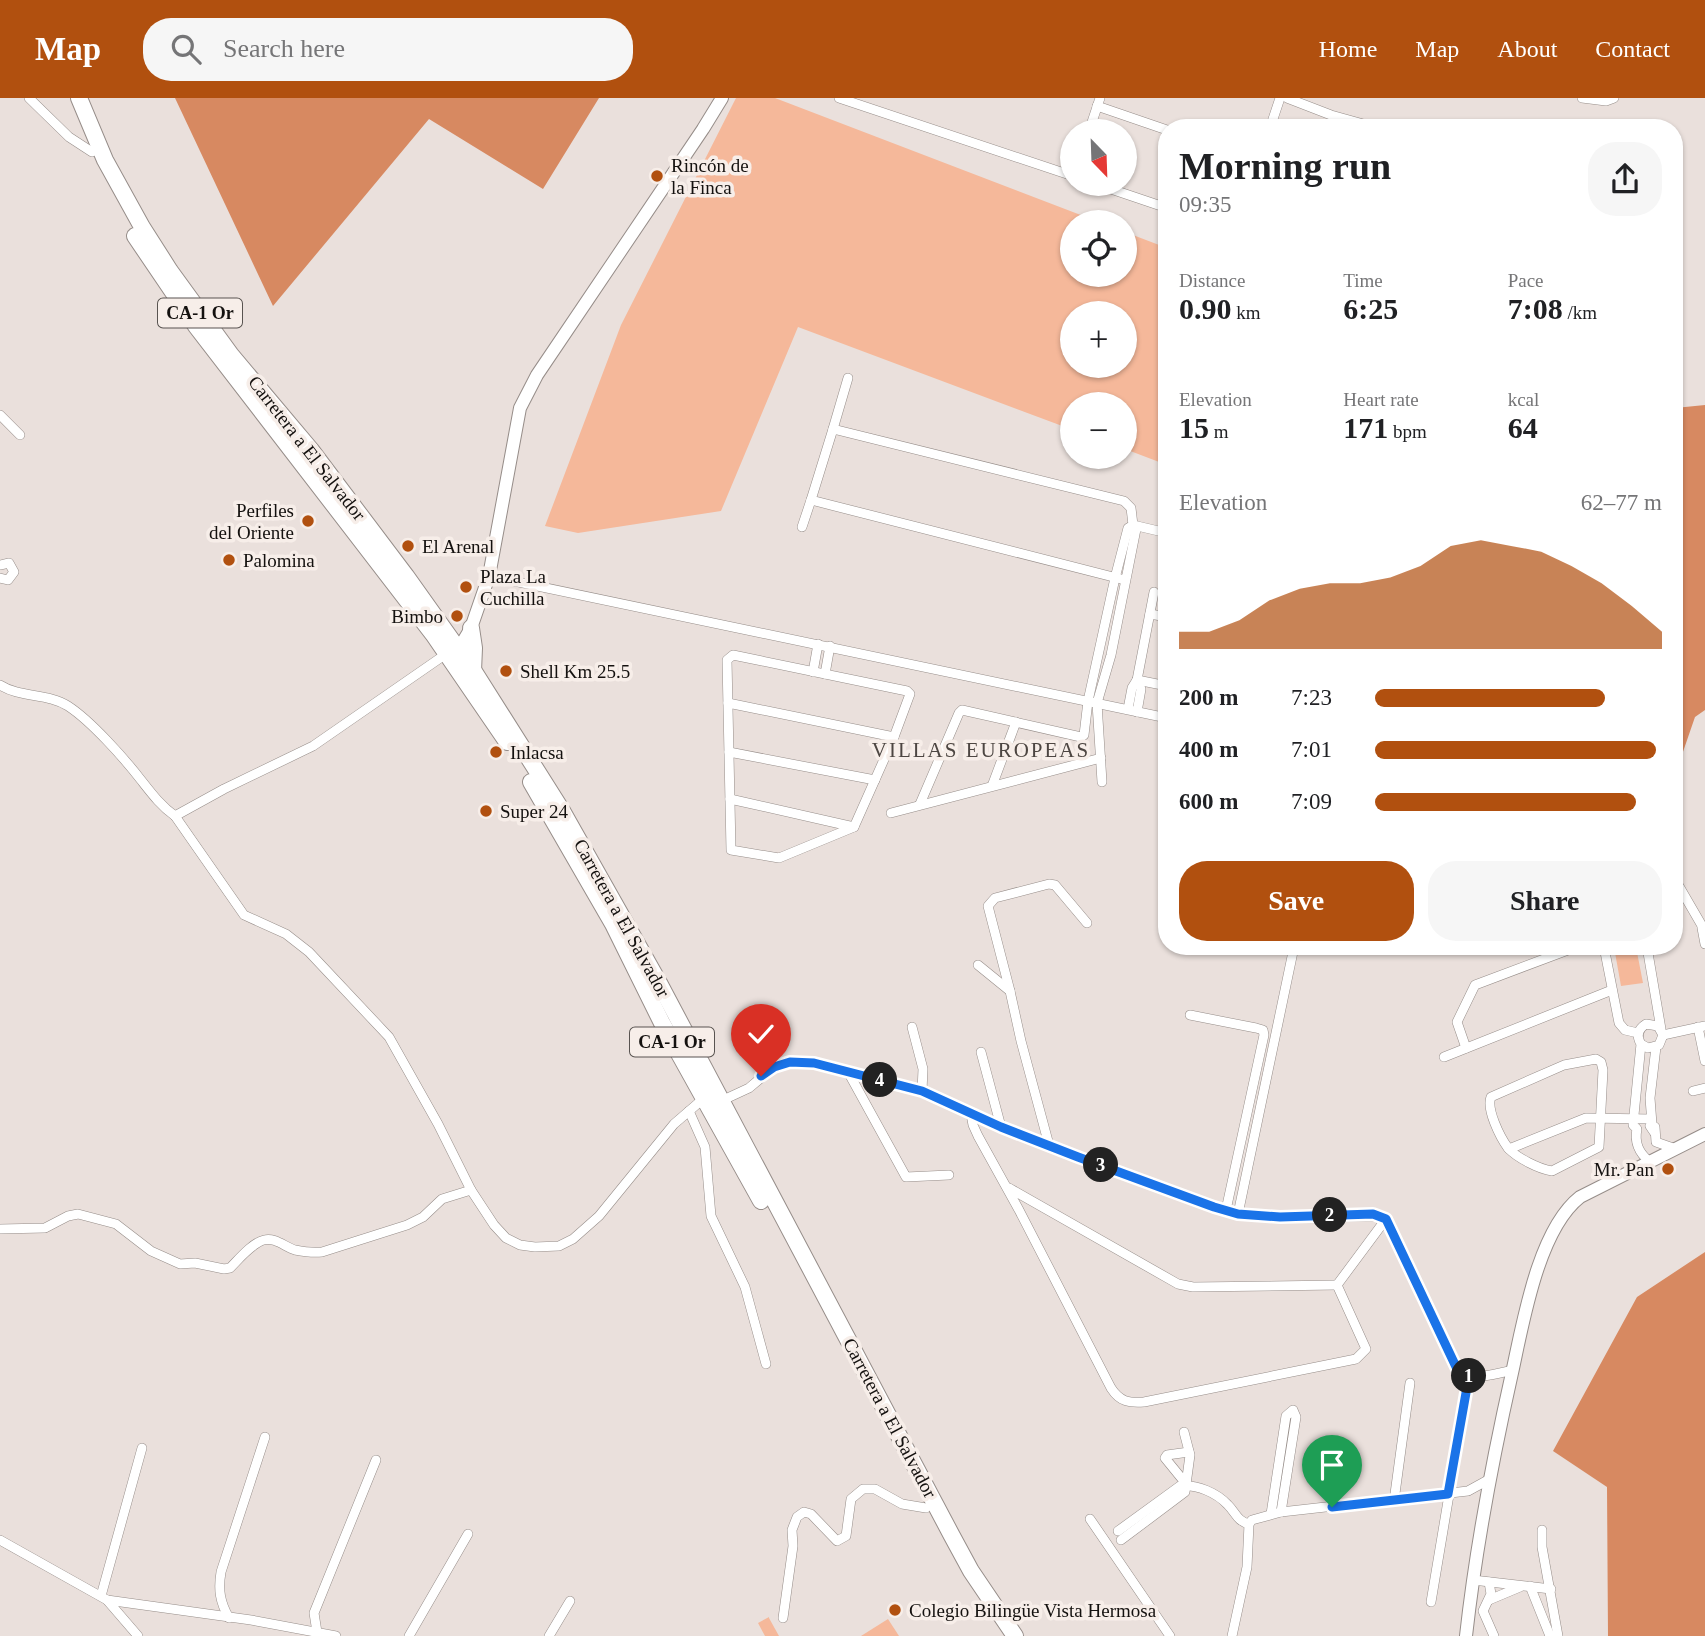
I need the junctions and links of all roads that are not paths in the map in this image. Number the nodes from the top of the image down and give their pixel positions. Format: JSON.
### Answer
{"nodes":[{"id":1,"x":29,"y":98,"type":"edge"},
{"id":2,"x":69,"y":98,"type":"edge"},
{"id":3,"x":79,"y":98,"type":"edge"},
{"id":4,"x":722,"y":98,"type":"edge"},
{"id":5,"x":839,"y":98,"type":"edge"},
{"id":6,"x":1280,"y":98,"type":"edge"},
{"id":7,"x":1287,"y":98,"type":"edge"},
{"id":8,"x":1582,"y":98,"type":"edge"},
{"id":9,"x":1614,"y":98,"type":"edge"},
{"id":10,"x":1099,"y":102,"type":"edge"},
{"id":11,"x":1093,"y":119,"type":"edge"},
{"id":12,"x":1273,"y":119,"type":"edge"},
{"id":13,"x":1345,"y":119,"type":"edge"},
{"id":14,"x":1158,"y":126,"type":"edge"},
{"id":15,"x":92,"y":152,"type":"junction"},
{"id":16,"x":1060,"y":172,"type":"edge"},
{"id":17,"x":1132,"y":196,"type":"edge"},
{"id":18,"x":1158,"y":205,"type":"edge"},
{"id":19,"x":848,"y":378,"type":"dead end"},
{"id":20,"x":0,"y":415,"type":"edge"},
{"id":21,"x":833,"y":429,"type":"junction"},
{"id":22,"x":20,"y":436,"type":"dead end"},
{"id":23,"x":307,"y":470,"type":"junction"},
{"id":24,"x":811,"y":500,"type":"junction"},
{"id":25,"x":354,"y":507,"type":"junction"},
{"id":26,"x":1133,"y":525,"type":"junction"},
{"id":27,"x":802,"y":527,"type":"dead end"},
{"id":28,"x":1158,"y":531,"type":"edge"},
{"id":29,"x":0,"y":565,"type":"edge"},
{"id":30,"x":489,"y":576,"type":"junction"},
{"id":31,"x":0,"y":578,"type":"edge"},
{"id":32,"x":1120,"y":579,"type":"junction"},
{"id":33,"x":1154,"y":592,"type":"dead end"},
{"id":34,"x":1150,"y":614,"type":"junction"},
{"id":35,"x":1158,"y":616,"type":"edge"},
{"id":36,"x":470,"y":630,"type":"junction"},
{"id":37,"x":818,"y":644,"type":"junction"},
{"id":38,"x":830,"y":646,"type":"junction"},
{"id":39,"x":452,"y":648,"type":"junction"},
{"id":40,"x":473,"y":671,"type":"junction"},
{"id":41,"x":813,"y":671,"type":"junction"},
{"id":42,"x":825,"y":674,"type":"junction"},
{"id":43,"x":1137,"y":680,"type":"junction"},
{"id":44,"x":1158,"y":684,"type":"edge"},
{"id":45,"x":0,"y":685,"type":"edge"},
{"id":46,"x":1093,"y":702,"type":"junction"},
{"id":47,"x":728,"y":703,"type":"junction"},
{"id":48,"x":1133,"y":710,"type":"junction"},
{"id":49,"x":1158,"y":716,"type":"edge"},
{"id":50,"x":1016,"y":722,"type":"junction"},
{"id":51,"x":1086,"y":727,"type":"junction"},
{"id":52,"x":1098,"y":727,"type":"junction"},
{"id":53,"x":894,"y":737,"type":"junction"},
{"id":54,"x":729,"y":752,"type":"junction"},
{"id":55,"x":1101,"y":758,"type":"junction"},
{"id":56,"x":875,"y":779,"type":"junction"},
{"id":57,"x":1102,"y":782,"type":"dead end"},
{"id":58,"x":992,"y":786,"type":"junction"},
{"id":59,"x":730,"y":799,"type":"junction"},
{"id":60,"x":920,"y":804,"type":"junction"},
{"id":61,"x":891,"y":813,"type":"dead end"},
{"id":62,"x":174,"y":816,"type":"junction"},
{"id":63,"x":854,"y":827,"type":"junction"},
{"id":64,"x":1683,"y":893,"type":"edge"},
{"id":65,"x":1087,"y":923,"type":"dead end"},
{"id":66,"x":1704,"y":930,"type":"edge"},
{"id":67,"x":1705,"y":944,"type":"edge"},
{"id":68,"x":1292,"y":955,"type":"edge"},
{"id":69,"x":1555,"y":955,"type":"edge"},
{"id":70,"x":1605,"y":955,"type":"edge"},
{"id":71,"x":1648,"y":955,"type":"edge"},
{"id":72,"x":978,"y":965,"type":"dead end"},
{"id":73,"x":1612,"y":990,"type":"junction"},
{"id":74,"x":1010,"y":991,"type":"junction"},
{"id":75,"x":1190,"y":1015,"type":"dead end"},
{"id":76,"x":660,"y":1018,"type":"junction"},
{"id":77,"x":912,"y":1027,"type":"dead end"},
{"id":78,"x":1702,"y":1027,"type":"edge"},
{"id":79,"x":1662,"y":1032,"type":"junction"},
{"id":80,"x":1638,"y":1033,"type":"junction"},
{"id":81,"x":1641,"y":1044,"type":"junction"},
{"id":82,"x":1656,"y":1047,"type":"junction"},
{"id":83,"x":1466,"y":1048,"type":"junction"},
{"id":84,"x":981,"y":1052,"type":"dead end"},
{"id":85,"x":1444,"y":1057,"type":"dead end"},
{"id":86,"x":1705,"y":1061,"type":"edge"},
{"id":87,"x":847,"y":1070,"type":"junction"},
{"id":88,"x":706,"y":1072,"type":"junction"},
{"id":89,"x":1705,"y":1088,"type":"edge"},
{"id":90,"x":922,"y":1091,"type":"junction"},
{"id":91,"x":1693,"y":1091,"type":"dead end"},
{"id":92,"x":703,"y":1099,"type":"junction"},
{"id":93,"x":721,"y":1101,"type":"junction"},
{"id":94,"x":689,"y":1111,"type":"junction"},
{"id":95,"x":971,"y":1114,"type":"junction"},
{"id":96,"x":1600,"y":1119,"type":"junction"},
{"id":97,"x":1633,"y":1122,"type":"junction"},
{"id":98,"x":1001,"y":1127,"type":"junction"},
{"id":99,"x":1654,"y":1131,"type":"junction"},
{"id":100,"x":1705,"y":1134,"type":"edge"},
{"id":101,"x":1638,"y":1143,"type":"junction"},
{"id":102,"x":1049,"y":1145,"type":"junction"},
{"id":103,"x":1509,"y":1149,"type":"junction"},
{"id":104,"x":1676,"y":1149,"type":"junction"},
{"id":105,"x":1653,"y":1160,"type":"junction"},
{"id":106,"x":1626,"y":1174,"type":"junction"},
{"id":107,"x":949,"y":1175,"type":"dead end"},
{"id":108,"x":1007,"y":1188,"type":"junction"},
{"id":109,"x":471,"y":1189,"type":"junction"},
{"id":110,"x":1226,"y":1210,"type":"junction"},
{"id":111,"x":1238,"y":1214,"type":"junction"},
{"id":112,"x":1386,"y":1219,"type":"junction"},
{"id":113,"x":0,"y":1229,"type":"edge"},
{"id":114,"x":1337,"y":1285,"type":"junction"},
{"id":115,"x":766,"y":1364,"type":"dead end"},
{"id":116,"x":1513,"y":1370,"type":"junction"},
{"id":117,"x":1469,"y":1376,"type":"junction"},
{"id":118,"x":1410,"y":1383,"type":"dead end"},
{"id":119,"x":1184,"y":1432,"type":"dead end"},
{"id":120,"x":265,"y":1437,"type":"dead end"},
{"id":121,"x":142,"y":1448,"type":"dead end"},
{"id":122,"x":1189,"y":1452,"type":"junction"},
{"id":123,"x":376,"y":1460,"type":"dead end"},
{"id":124,"x":1488,"y":1480,"type":"junction"},
{"id":125,"x":1187,"y":1485,"type":"junction"},
{"id":126,"x":1448,"y":1494,"type":"junction"},
{"id":127,"x":1394,"y":1500,"type":"junction"},
{"id":128,"x":926,"y":1508,"type":"junction"},
{"id":129,"x":1276,"y":1513,"type":"junction"},
{"id":130,"x":1090,"y":1519,"type":"dead end"},
{"id":131,"x":1249,"y":1524,"type":"junction"},
{"id":132,"x":1542,"y":1530,"type":"dead end"},
{"id":133,"x":468,"y":1534,"type":"dead end"},
{"id":134,"x":1119,"y":1535,"type":"dead end"},
{"id":135,"x":0,"y":1540,"type":"edge"},
{"id":136,"x":1489,"y":1582,"type":"junction"},
{"id":137,"x":1526,"y":1586,"type":"junction"},
{"id":138,"x":1472,"y":1587,"type":"junction"},
{"id":139,"x":1551,"y":1589,"type":"junction"},
{"id":140,"x":1490,"y":1597,"type":"junction"},
{"id":141,"x":104,"y":1598,"type":"junction"},
{"id":142,"x":570,"y":1601,"type":"dead end"},
{"id":143,"x":1431,"y":1602,"type":"dead end"},
{"id":144,"x":229,"y":1618,"type":"junction"},
{"id":145,"x":783,"y":1618,"type":"dead end"},
{"id":146,"x":317,"y":1632,"type":"junction"},
{"id":147,"x":138,"y":1636,"type":"edge"},
{"id":148,"x":336,"y":1636,"type":"edge"},
{"id":149,"x":409,"y":1636,"type":"edge"},
{"id":150,"x":549,"y":1636,"type":"edge"},
{"id":151,"x":1003,"y":1636,"type":"edge"},
{"id":152,"x":1015,"y":1636,"type":"edge"},
{"id":153,"x":1170,"y":1636,"type":"edge"},
{"id":154,"x":1232,"y":1636,"type":"edge"},
{"id":155,"x":1466,"y":1636,"type":"edge"},
{"id":156,"x":1494,"y":1636,"type":"edge"},
{"id":157,"x":1550,"y":1636,"type":"edge"},
{"id":158,"x":1558,"y":1636,"type":"edge"}],
"edges":[{"from":1,"to":15,"type":"street"},
{"from":2,"to":15,"type":"highway","name":"Carretera a El Salvador","number":"CA-1 Or"},
{"from":3,"to":25,"type":"highway","name":"Carretera a El Salvador","number":"CA-1 Or"},
{"from":4,"to":30,"type":"main road"},
{"from":5,"to":16,"type":"street"},
{"from":6,"to":12,"type":"street"},
{"from":7,"to":13,"type":"street"},
{"from":8,"to":9,"type":"street"},
{"from":10,"to":11,"type":"street"},
{"from":10,"to":14,"type":"street"},
{"from":15,"to":23,"type":"highway","name":"Carretera a El Salvador","number":"CA-1 Or"},
{"from":17,"to":18,"type":"street"},
{"from":19,"to":21,"type":"street"},
{"from":20,"to":22,"type":"street"},
{"from":21,"to":24,"type":"street"},
{"from":21,"to":26,"type":"street"},
{"from":23,"to":25,"type":"highway"},
{"from":23,"to":39,"type":"highway","name":"Carretera a El Salvador","number":"CA-1 Or"},
{"from":24,"to":27,"type":"street"},
{"from":24,"to":32,"type":"street"},
{"from":25,"to":39,"type":"highway","name":"Carretera a El Salvador","number":"CA-1 Or"},
{"from":26,"to":28,"type":"street"},
{"from":26,"to":32,"type":"street"},
{"from":29,"to":31,"type":"street"},
{"from":30,"to":36,"type":"main road"},
{"from":30,"to":37,"type":"street"},
{"from":32,"to":46,"type":"street"},
{"from":33,"to":34,"type":"street"},
{"from":34,"to":35,"type":"street"},
{"from":34,"to":43,"type":"street"},
{"from":36,"to":39,"type":"highway"},
{"from":36,"to":40,"type":"highway"},
{"from":37,"to":38,"type":"street"},
{"from":37,"to":41,"type":"street"},
{"from":38,"to":42,"type":"street"},
{"from":38,"to":46,"type":"street"},
{"from":39,"to":40,"type":"highway","name":"Carretera a El Salvador","number":"CA-1 Or"},
{"from":39,"to":62,"type":"street"},
{"from":39,"to":76,"type":"highway","name":"Carretera a El Salvador","number":"CA-1 Or"},
{"from":40,"to":88,"type":"highway","name":"Carretera a El Salvador","number":"CA-1 Or"},
{"from":41,"to":42,"type":"street"},
{"from":41,"to":47,"type":"street"},
{"from":42,"to":53,"type":"street"},
{"from":43,"to":44,"type":"street"},
{"from":43,"to":48,"type":"street"},
{"from":45,"to":62,"type":"street"},
{"from":46,"to":48,"type":"street"},
{"from":46,"to":51,"type":"street"},
{"from":46,"to":52,"type":"street"},
{"from":47,"to":53,"type":"street"},
{"from":47,"to":54,"type":"street"},
{"from":48,"to":49,"type":"street"},
{"from":50,"to":51,"type":"street"},
{"from":50,"to":58,"type":"street"},
{"from":50,"to":60,"type":"street"},
{"from":51,"to":52,"type":"street"},
{"from":52,"to":55,"type":"street"},
{"from":53,"to":56,"type":"street"},
{"from":54,"to":56,"type":"street"},
{"from":54,"to":59,"type":"street"},
{"from":55,"to":57,"type":"street"},
{"from":55,"to":58,"type":"street"},
{"from":56,"to":63,"type":"street"},
{"from":58,"to":60,"type":"street"},
{"from":59,"to":63,"type":"street"},
{"from":59,"to":63,"type":"street"},
{"from":60,"to":61,"type":"street"},
{"from":62,"to":109,"type":"street"},
{"from":64,"to":66,"type":"street"},
{"from":65,"to":74,"type":"street"},
{"from":66,"to":67,"type":"street"},
{"from":68,"to":111,"type":"street"},
{"from":69,"to":83,"type":"street"},
{"from":70,"to":73,"type":"street"},
{"from":71,"to":79,"type":"street"},
{"from":72,"to":74,"type":"street"},
{"from":73,"to":80,"type":"street"},
{"from":73,"to":83,"type":"street"},
{"from":74,"to":102,"type":"street"},
{"from":75,"to":110,"type":"street"},
{"from":76,"to":88,"type":"highway"},
{"from":76,"to":92,"type":"highway","name":"Carretera a El Salvador","number":"CA-1 Or"},
{"from":77,"to":90,"type":"street"},
{"from":78,"to":79,"type":"street"},
{"from":78,"to":86,"type":"street"},
{"from":79,"to":80,"type":"street"},
{"from":79,"to":82,"type":"street"},
{"from":80,"to":81,"type":"street"},
{"from":81,"to":82,"type":"street"},
{"from":81,"to":97,"type":"street"},
{"from":82,"to":99,"type":"street"},
{"from":83,"to":85,"type":"street"},
{"from":84,"to":98,"type":"street"},
{"from":87,"to":90,"type":"street"},
{"from":87,"to":93,"type":"street"},
{"from":87,"to":107,"type":"street"},
{"from":88,"to":93,"type":"highway","name":"Carretera a El Salvador","number":"CA-1 Or"},
{"from":89,"to":91,"type":"street"},
{"from":90,"to":95,"type":"street"},
{"from":92,"to":94,"type":"street"},
{"from":92,"to":128,"type":"highway","name":"Carretera a El Salvador","number":"CA-1 Or"},
{"from":93,"to":152,"type":"highway","name":"Carretera a El Salvador","number":"CA-1 Or"},
{"from":94,"to":109,"type":"street"},
{"from":94,"to":115,"type":"street"},
{"from":95,"to":98,"type":"street"},
{"from":95,"to":108,"type":"street"},
{"from":96,"to":97,"type":"street"},
{"from":96,"to":103,"type":"street"},
{"from":96,"to":103,"type":"street"},
{"from":96,"to":103,"type":"street"},
{"from":97,"to":99,"type":"street"},
{"from":97,"to":101,"type":"street"},
{"from":98,"to":102,"type":"street"},
{"from":99,"to":101,"type":"street"},
{"from":99,"to":104,"type":"street"},
{"from":99,"to":105,"type":"street"},
{"from":100,"to":104,"type":"main road"},
{"from":101,"to":105,"type":"street"},
{"from":101,"to":106,"type":"street"},
{"from":102,"to":110,"type":"street"},
{"from":104,"to":105,"type":"main road"},
{"from":105,"to":106,"type":"main road"},
{"from":106,"to":116,"type":"main road"},
{"from":108,"to":114,"type":"street"},
{"from":108,"to":114,"type":"street"},
{"from":109,"to":113,"type":"street"},
{"from":110,"to":111,"type":"street"},
{"from":111,"to":112,"type":"street"},
{"from":112,"to":114,"type":"street"},
{"from":112,"to":117,"type":"street"},
{"from":116,"to":117,"type":"street"},
{"from":116,"to":124,"type":"main road"},
{"from":117,"to":126,"type":"street"},
{"from":118,"to":127,"type":"street"},
{"from":119,"to":122,"type":"street"},
{"from":120,"to":144,"type":"street"},
{"from":121,"to":141,"type":"street"},
{"from":122,"to":125,"type":"street"},
{"from":122,"to":125,"type":"street"},
{"from":123,"to":146,"type":"street"},
{"from":124,"to":126,"type":"street"},
{"from":124,"to":138,"type":"main road"},
{"from":125,"to":131,"type":"street"},
{"from":125,"to":134,"type":"street"},
{"from":126,"to":127,"type":"street"},
{"from":126,"to":143,"type":"street"},
{"from":127,"to":129,"type":"street"},
{"from":128,"to":145,"type":"street"},
{"from":128,"to":151,"type":"highway","name":"Carretera a El Salvador","number":"CA-1 Or"},
{"from":129,"to":129,"type":"street"},
{"from":129,"to":131,"type":"street"},
{"from":130,"to":153,"type":"street"},
{"from":131,"to":154,"type":"street"},
{"from":132,"to":139,"type":"street"},
{"from":133,"to":149,"type":"street"},
{"from":135,"to":141,"type":"street"},
{"from":136,"to":137,"type":"street"},
{"from":136,"to":138,"type":"street"},
{"from":136,"to":140,"type":"street"},
{"from":137,"to":139,"type":"street"},
{"from":137,"to":140,"type":"street"},
{"from":137,"to":157,"type":"street"},
{"from":138,"to":140,"type":"street"},
{"from":138,"to":155,"type":"main road"},
{"from":139,"to":158,"type":"street"},
{"from":140,"to":156,"type":"street"},
{"from":141,"to":144,"type":"street"},
{"from":141,"to":147,"type":"street"},
{"from":142,"to":150,"type":"street"},
{"from":144,"to":146,"type":"street"},
{"from":146,"to":148,"type":"street"}]}
